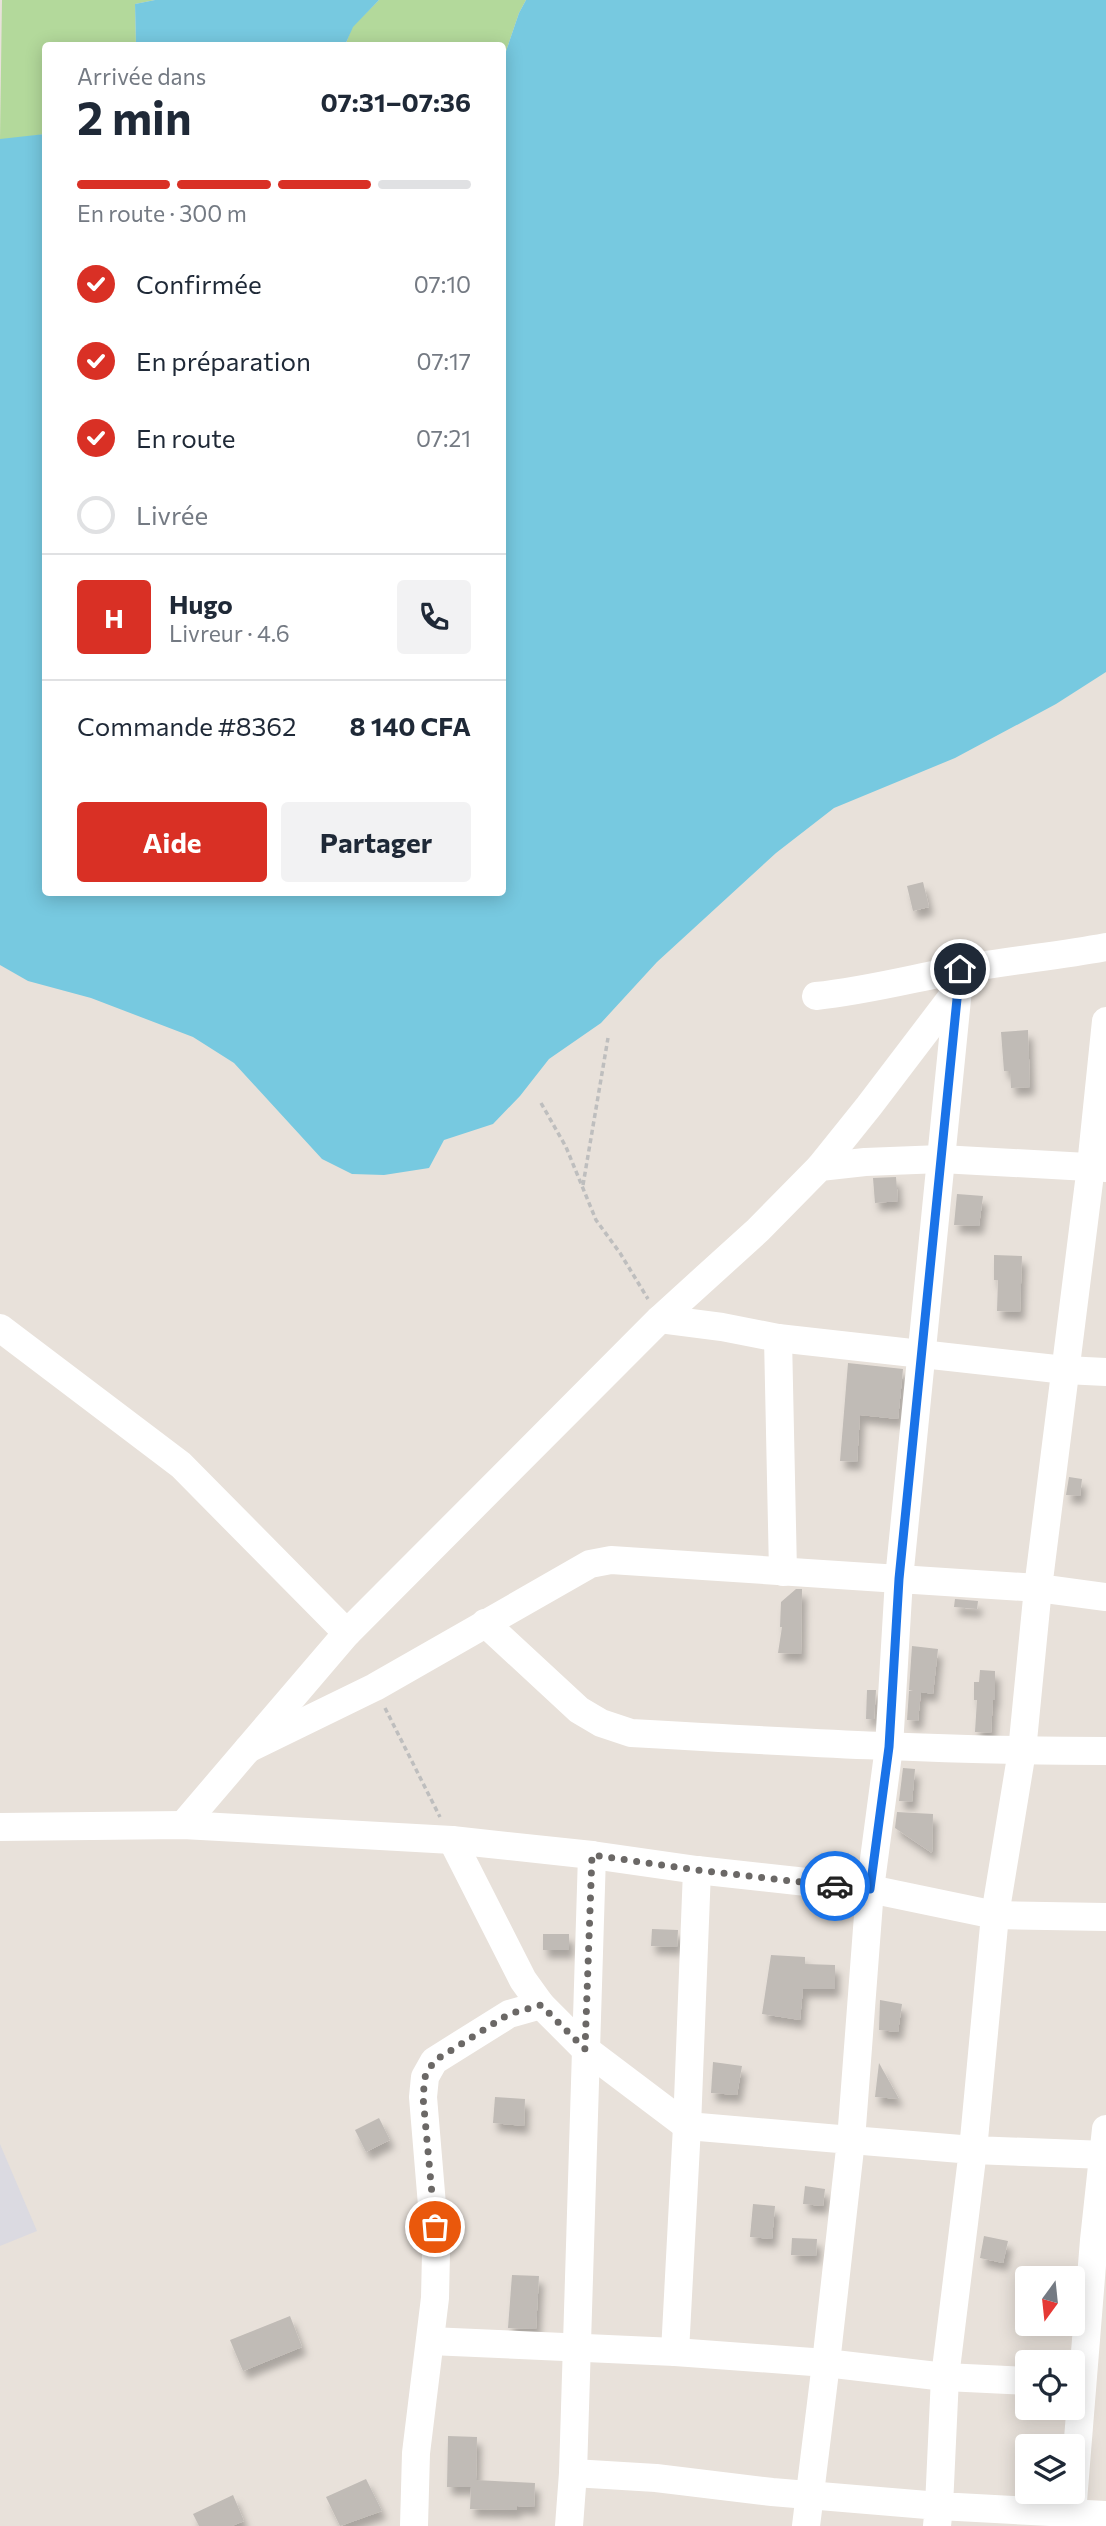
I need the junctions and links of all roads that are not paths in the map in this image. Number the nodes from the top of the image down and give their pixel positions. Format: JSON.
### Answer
{"nodes":[{"id":1,"x":1106,"y":947,"type":"edge"},
{"id":2,"x":959,"y":979,"type":"junction"},
{"id":3,"x":816,"y":996,"type":"dead end"},
{"id":4,"x":1106,"y":1021,"type":"edge"},
{"id":5,"x":942,"y":1159,"type":"junction"},
{"id":6,"x":820,"y":1167,"type":"junction"},
{"id":7,"x":1098,"y":1167,"type":"edge"},
{"id":8,"x":660,"y":1319,"type":"junction"},
{"id":9,"x":0,"y":1328,"type":"edge"},
{"id":10,"x":778,"y":1338,"type":"junction"},
{"id":11,"x":922,"y":1354,"type":"junction"},
{"id":12,"x":1065,"y":1370,"type":"junction"},
{"id":13,"x":1106,"y":1372,"type":"edge"},
{"id":14,"x":783,"y":1572,"type":"junction"},
{"id":15,"x":899,"y":1579,"type":"junction"},
{"id":16,"x":1038,"y":1588,"type":"junction"},
{"id":17,"x":1106,"y":1597,"type":"edge"},
{"id":18,"x":485,"y":1623,"type":"junction"},
{"id":19,"x":347,"y":1633,"type":"junction"},
{"id":20,"x":889,"y":1747,"type":"junction"},
{"id":21,"x":248,"y":1749,"type":"junction"},
{"id":22,"x":1022,"y":1751,"type":"junction"},
{"id":23,"x":1106,"y":1751,"type":"edge"},
{"id":24,"x":183,"y":1825,"type":"junction"},
{"id":25,"x":0,"y":1827,"type":"edge"},
{"id":26,"x":452,"y":1840,"type":"junction"},
{"id":27,"x":592,"y":1855,"type":"junction"},
{"id":28,"x":697,"y":1870,"type":"junction"},
{"id":29,"x":870,"y":1889,"type":"junction"},
{"id":30,"x":995,"y":1915,"type":"junction"},
{"id":31,"x":1106,"y":1917,"type":"edge"},
{"id":32,"x":541,"y":2005,"type":"junction"},
{"id":33,"x":585,"y":2049,"type":"junction"},
{"id":34,"x":687,"y":2126,"type":"junction"},
{"id":35,"x":851,"y":2140,"type":"junction"},
{"id":36,"x":1105,"y":2146,"type":"edge"},
{"id":37,"x":973,"y":2150,"type":"junction"},
{"id":38,"x":429,"y":2341,"type":"junction"},
{"id":39,"x":576,"y":2348,"type":"junction"},
{"id":40,"x":675,"y":2352,"type":"junction"},
{"id":41,"x":826,"y":2363,"type":"junction"},
{"id":42,"x":945,"y":2377,"type":"junction"},
{"id":43,"x":1015,"y":2380,"type":"edge"},
{"id":44,"x":1087,"y":2384,"type":"edge"},
{"id":45,"x":573,"y":2473,"type":"junction"},
{"id":46,"x":809,"y":2495,"type":"junction"},
{"id":47,"x":1106,"y":2515,"type":"edge"},
{"id":48,"x":938,"y":2516,"type":"edge"},
{"id":49,"x":1071,"y":2520,"type":"edge"},
{"id":50,"x":414,"y":2526,"type":"edge"},
{"id":51,"x":569,"y":2526,"type":"edge"},
{"id":52,"x":806,"y":2526,"type":"edge"}],
"edges":[{"from":1,"to":2,"type":"street"},
{"from":2,"to":3,"type":"street"},
{"from":2,"to":5,"type":"street"},
{"from":2,"to":6,"type":"street"},
{"from":4,"to":7,"type":"street"},
{"from":5,"to":6,"type":"street"},
{"from":5,"to":7,"type":"street"},
{"from":5,"to":11,"type":"street"},
{"from":6,"to":8,"type":"street"},
{"from":7,"to":12,"type":"street"},
{"from":8,"to":10,"type":"street"},
{"from":8,"to":19,"type":"street"},
{"from":9,"to":19,"type":"street"},
{"from":10,"to":11,"type":"street"},
{"from":10,"to":14,"type":"street"},
{"from":11,"to":12,"type":"street"},
{"from":11,"to":15,"type":"street"},
{"from":12,"to":13,"type":"street"},
{"from":12,"to":16,"type":"street"},
{"from":14,"to":15,"type":"street"},
{"from":14,"to":18,"type":"street"},
{"from":15,"to":16,"type":"street"},
{"from":15,"to":20,"type":"street"},
{"from":16,"to":17,"type":"street"},
{"from":16,"to":22,"type":"street"},
{"from":18,"to":20,"type":"street"},
{"from":18,"to":21,"type":"street"},
{"from":19,"to":21,"type":"street"},
{"from":20,"to":22,"type":"street"},
{"from":20,"to":29,"type":"street"},
{"from":21,"to":24,"type":"street"},
{"from":22,"to":23,"type":"street"},
{"from":22,"to":30,"type":"street"},
{"from":24,"to":25,"type":"street"},
{"from":24,"to":26,"type":"street"},
{"from":26,"to":27,"type":"street"},
{"from":26,"to":32,"type":"street"},
{"from":27,"to":28,"type":"street"},
{"from":27,"to":33,"type":"street"},
{"from":28,"to":29,"type":"street"},
{"from":28,"to":34,"type":"street"},
{"from":29,"to":30,"type":"street"},
{"from":29,"to":35,"type":"street"},
{"from":30,"to":31,"type":"street"},
{"from":30,"to":37,"type":"street"},
{"from":32,"to":33,"type":"street"},
{"from":32,"to":38,"type":"street"},
{"from":33,"to":34,"type":"street"},
{"from":33,"to":39,"type":"street"},
{"from":34,"to":35,"type":"street"},
{"from":34,"to":40,"type":"street"},
{"from":35,"to":37,"type":"street"},
{"from":35,"to":41,"type":"street"},
{"from":36,"to":37,"type":"street"},
{"from":36,"to":44,"type":"street"},
{"from":37,"to":42,"type":"street"},
{"from":38,"to":39,"type":"street"},
{"from":38,"to":50,"type":"street"},
{"from":39,"to":40,"type":"street"},
{"from":39,"to":45,"type":"street"},
{"from":40,"to":41,"type":"street"},
{"from":41,"to":42,"type":"street"},
{"from":41,"to":46,"type":"street"},
{"from":42,"to":43,"type":"street"},
{"from":42,"to":48,"type":"street"},
{"from":44,"to":49,"type":"street"},
{"from":45,"to":46,"type":"street"},
{"from":45,"to":51,"type":"street"},
{"from":46,"to":48,"type":"street"},
{"from":46,"to":52,"type":"street"},
{"from":47,"to":49,"type":"street"},
{"from":48,"to":49,"type":"street"}]}
